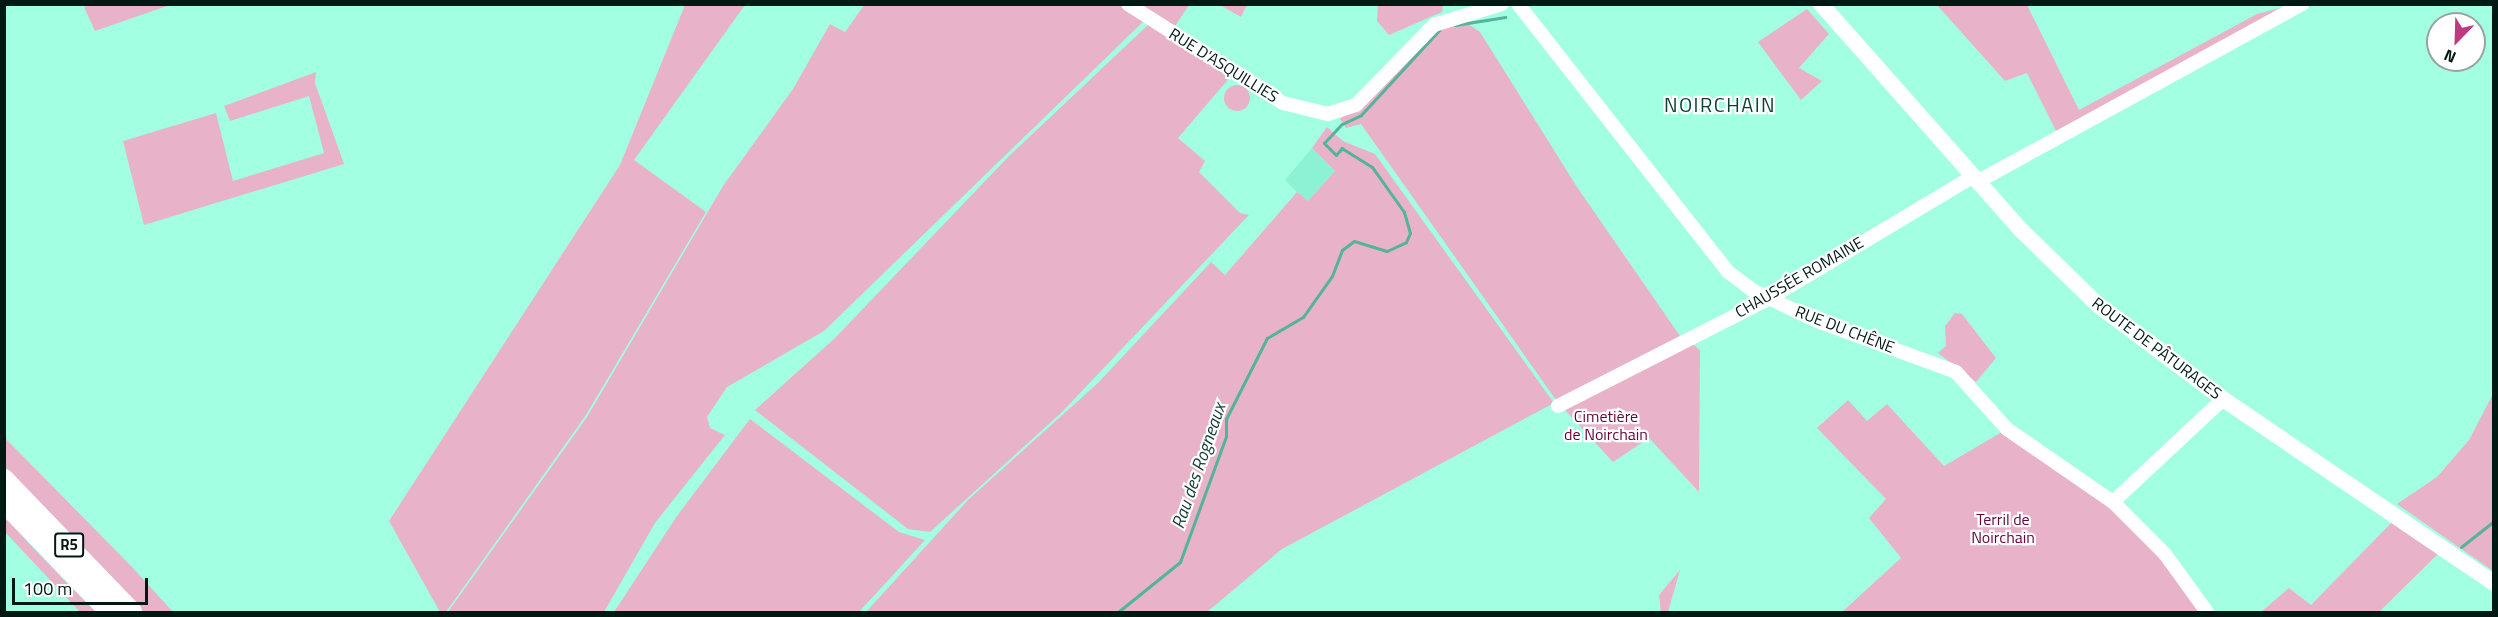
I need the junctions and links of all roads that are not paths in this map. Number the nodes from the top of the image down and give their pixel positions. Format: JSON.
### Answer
{"nodes":[{"id":1,"x":1128,"y":4,"type":"edge"},
{"id":2,"x":1502,"y":4,"type":"edge"},
{"id":3,"x":1518,"y":4,"type":"edge"},
{"id":4,"x":1821,"y":4,"type":"edge"},
{"id":5,"x":2302,"y":4,"type":"edge"},
{"id":6,"x":1974,"y":179,"type":"junction"},
{"id":7,"x":1770,"y":298,"type":"junction"},
{"id":8,"x":2223,"y":399,"type":"junction"},
{"id":9,"x":1558,"y":406,"type":"dead end"},
{"id":10,"x":4,"y":479,"type":"edge"},
{"id":11,"x":2113,"y":501,"type":"junction"},
{"id":12,"x":4,"y":502,"type":"edge"},
{"id":13,"x":2493,"y":583,"type":"edge"},
{"id":14,"x":110,"y":612,"type":"edge"},
{"id":15,"x":132,"y":612,"type":"edge"},
{"id":16,"x":2207,"y":612,"type":"edge"}],
"edges":[{"from":1,"to":2,"type":"street","name":"RUE D'ASQUILLIES"},
{"from":3,"to":7,"type":"street","name":"RUE DU CHÊNE"},
{"from":4,"to":6,"type":"main road","name":"ROUTE DE PÂTURAGES"},
{"from":5,"to":6,"type":"street","name":"CHAUSSÉE ROMAINE"},
{"from":6,"to":7,"type":"street","name":"CHAUSSÉE ROMAINE"},
{"from":6,"to":8,"type":"main road","name":"ROUTE DE PÂTURAGES"},
{"from":7,"to":9,"type":"street","name":"CHAUSSÉE ROMAINE"},
{"from":7,"to":11,"type":"street","name":"RUE DU CHÊNE"},
{"from":8,"to":11,"type":"street"},
{"from":8,"to":13,"type":"main road","name":"ROUTE DE PÂTURAGES"},
{"from":10,"to":15,"type":"highway","number":"R5"},
{"from":11,"to":16,"type":"street","name":"RUE DU CHÊNE"},
{"from":12,"to":14,"type":"highway","number":"R5"}]}
